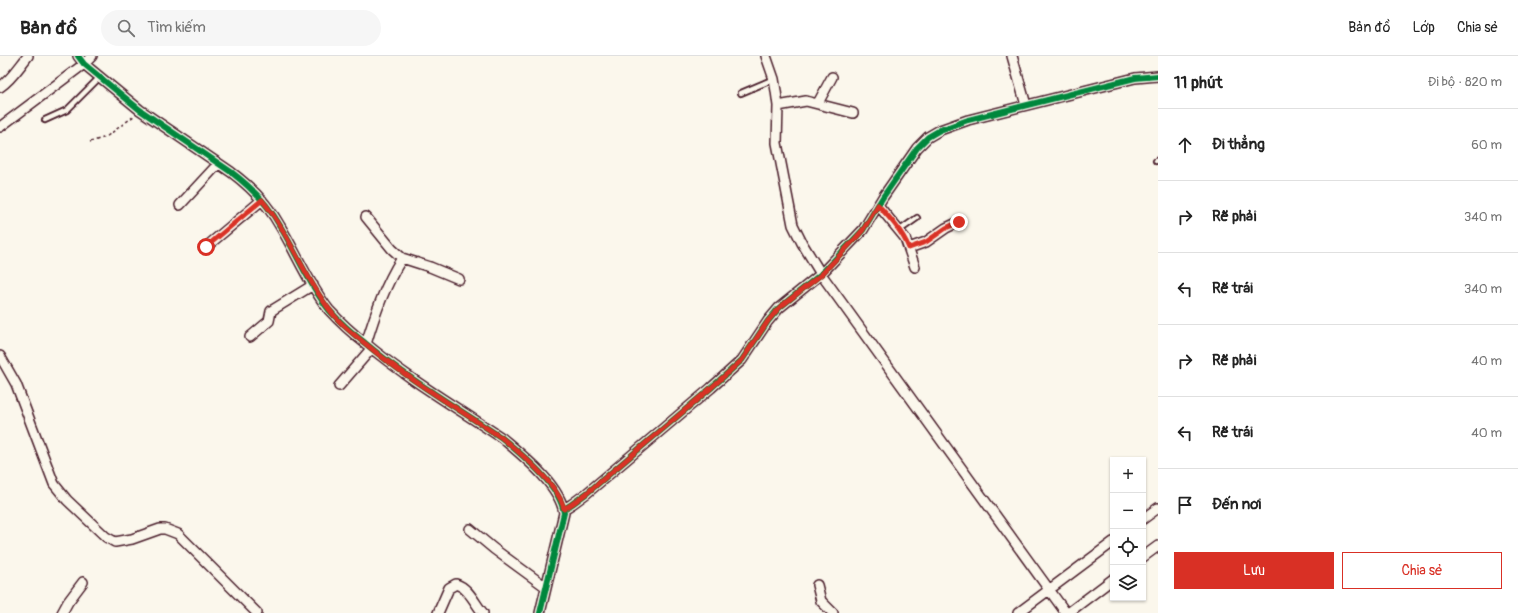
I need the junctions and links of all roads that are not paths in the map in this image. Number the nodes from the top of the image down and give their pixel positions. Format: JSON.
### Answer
{"nodes":[{"id":1,"x":28,"y":56,"type":"edge"},
{"id":2,"x":78,"y":56,"type":"edge"},
{"id":3,"x":92,"y":56,"type":"edge"},
{"id":4,"x":766,"y":56,"type":"edge"},
{"id":5,"x":1012,"y":56,"type":"edge"},
{"id":6,"x":84,"y":64,"type":"junction"},
{"id":7,"x":1158,"y":76,"type":"edge"},
{"id":8,"x":100,"y":77,"type":"junction"},
{"id":9,"x":832,"y":77,"type":"dead end"},
{"id":10,"x":774,"y":79,"type":"junction"},
{"id":11,"x":0,"y":87,"type":"edge"},
{"id":12,"x":742,"y":93,"type":"dead end"},
{"id":13,"x":818,"y":103,"type":"junction"},
{"id":14,"x":1026,"y":105,"type":"junction"},
{"id":15,"x":778,"y":106,"type":"junction"},
{"id":16,"x":853,"y":113,"type":"dead end"},
{"id":17,"x":45,"y":120,"type":"dead end"},
{"id":18,"x":0,"y":127,"type":"edge"},
{"id":19,"x":218,"y":164,"type":"junction"},
{"id":20,"x":262,"y":200,"type":"junction"},
{"id":21,"x":180,"y":205,"type":"dead end"},
{"id":22,"x":878,"y":205,"type":"junction"},
{"id":23,"x":366,"y":217,"type":"dead end"},
{"id":24,"x":917,"y":218,"type":"dead end"},
{"id":25,"x":959,"y":222,"type":"dead end"},
{"id":26,"x":900,"y":230,"type":"junction"},
{"id":27,"x":206,"y":247,"type":"dead end"},
{"id":28,"x":909,"y":248,"type":"junction"},
{"id":29,"x":402,"y":258,"type":"junction"},
{"id":30,"x":915,"y":267,"type":"dead end"},
{"id":31,"x":822,"y":274,"type":"junction"},
{"id":32,"x":459,"y":279,"type":"dead end"},
{"id":33,"x":313,"y":285,"type":"junction"},
{"id":34,"x":250,"y":337,"type":"dead end"},
{"id":35,"x":369,"y":346,"type":"junction"},
{"id":36,"x":0,"y":356,"type":"edge"},
{"id":37,"x":339,"y":386,"type":"dead end"},
{"id":38,"x":1158,"y":508,"type":"edge"},
{"id":39,"x":564,"y":509,"type":"junction"},
{"id":40,"x":1146,"y":517,"type":"edge"},
{"id":41,"x":470,"y":529,"type":"dead end"},
{"id":42,"x":1110,"y":544,"type":"edge"},
{"id":43,"x":1158,"y":546,"type":"edge"},
{"id":44,"x":1146,"y":554,"type":"edge"},
{"id":45,"x":1110,"y":581,"type":"edge"},
{"id":46,"x":84,"y":582,"type":"dead end"},
{"id":47,"x":817,"y":585,"type":"dead end"},
{"id":48,"x":546,"y":587,"type":"junction"},
{"id":49,"x":1048,"y":590,"type":"junction"},
{"id":50,"x":1066,"y":612,"type":"edge"},
{"id":51,"x":62,"y":613,"type":"edge"},
{"id":52,"x":257,"y":613,"type":"edge"},
{"id":53,"x":438,"y":613,"type":"edge"},
{"id":54,"x":483,"y":613,"type":"edge"},
{"id":55,"x":540,"y":613,"type":"edge"},
{"id":56,"x":833,"y":613,"type":"edge"},
{"id":57,"x":1018,"y":613,"type":"edge"}],
"edges":[{"from":1,"to":11,"type":"street"},
{"from":2,"to":6,"type":"street"},
{"from":3,"to":6,"type":"street"},
{"from":4,"to":10,"type":"street"},
{"from":5,"to":14,"type":"street"},
{"from":6,"to":8,"type":"street"},
{"from":6,"to":18,"type":"street"},
{"from":7,"to":14,"type":"street"},
{"from":8,"to":17,"type":"lane"},
{"from":8,"to":19,"type":"street"},
{"from":9,"to":13,"type":"street"},
{"from":10,"to":12,"type":"lane"},
{"from":10,"to":15,"type":"street"},
{"from":13,"to":15,"type":"street"},
{"from":13,"to":16,"type":"street"},
{"from":14,"to":22,"type":"street"},
{"from":15,"to":31,"type":"street"},
{"from":19,"to":20,"type":"street"},
{"from":19,"to":21,"type":"street"},
{"from":20,"to":27,"type":"street"},
{"from":20,"to":33,"type":"street"},
{"from":22,"to":26,"type":"street"},
{"from":22,"to":31,"type":"street"},
{"from":23,"to":29,"type":"street"},
{"from":24,"to":26,"type":"lane"},
{"from":25,"to":28,"type":"street"},
{"from":26,"to":28,"type":"street"},
{"from":28,"to":30,"type":"street"},
{"from":29,"to":32,"type":"street"},
{"from":29,"to":35,"type":"street"},
{"from":31,"to":39,"type":"street"},
{"from":31,"to":49,"type":"street"},
{"from":33,"to":34,"type":"street"},
{"from":33,"to":35,"type":"street"},
{"from":35,"to":37,"type":"street"},
{"from":35,"to":39,"type":"street"},
{"from":36,"to":52,"type":"street"},
{"from":38,"to":40,"type":"street"},
{"from":39,"to":48,"type":"street"},
{"from":41,"to":48,"type":"street"},
{"from":42,"to":49,"type":"street"},
{"from":43,"to":44,"type":"street"},
{"from":45,"to":50,"type":"street"},
{"from":46,"to":51,"type":"street"},
{"from":47,"to":56,"type":"street"},
{"from":48,"to":55,"type":"street"},
{"from":49,"to":50,"type":"street"},
{"from":49,"to":57,"type":"street"},
{"from":53,"to":54,"type":"street"}]}
